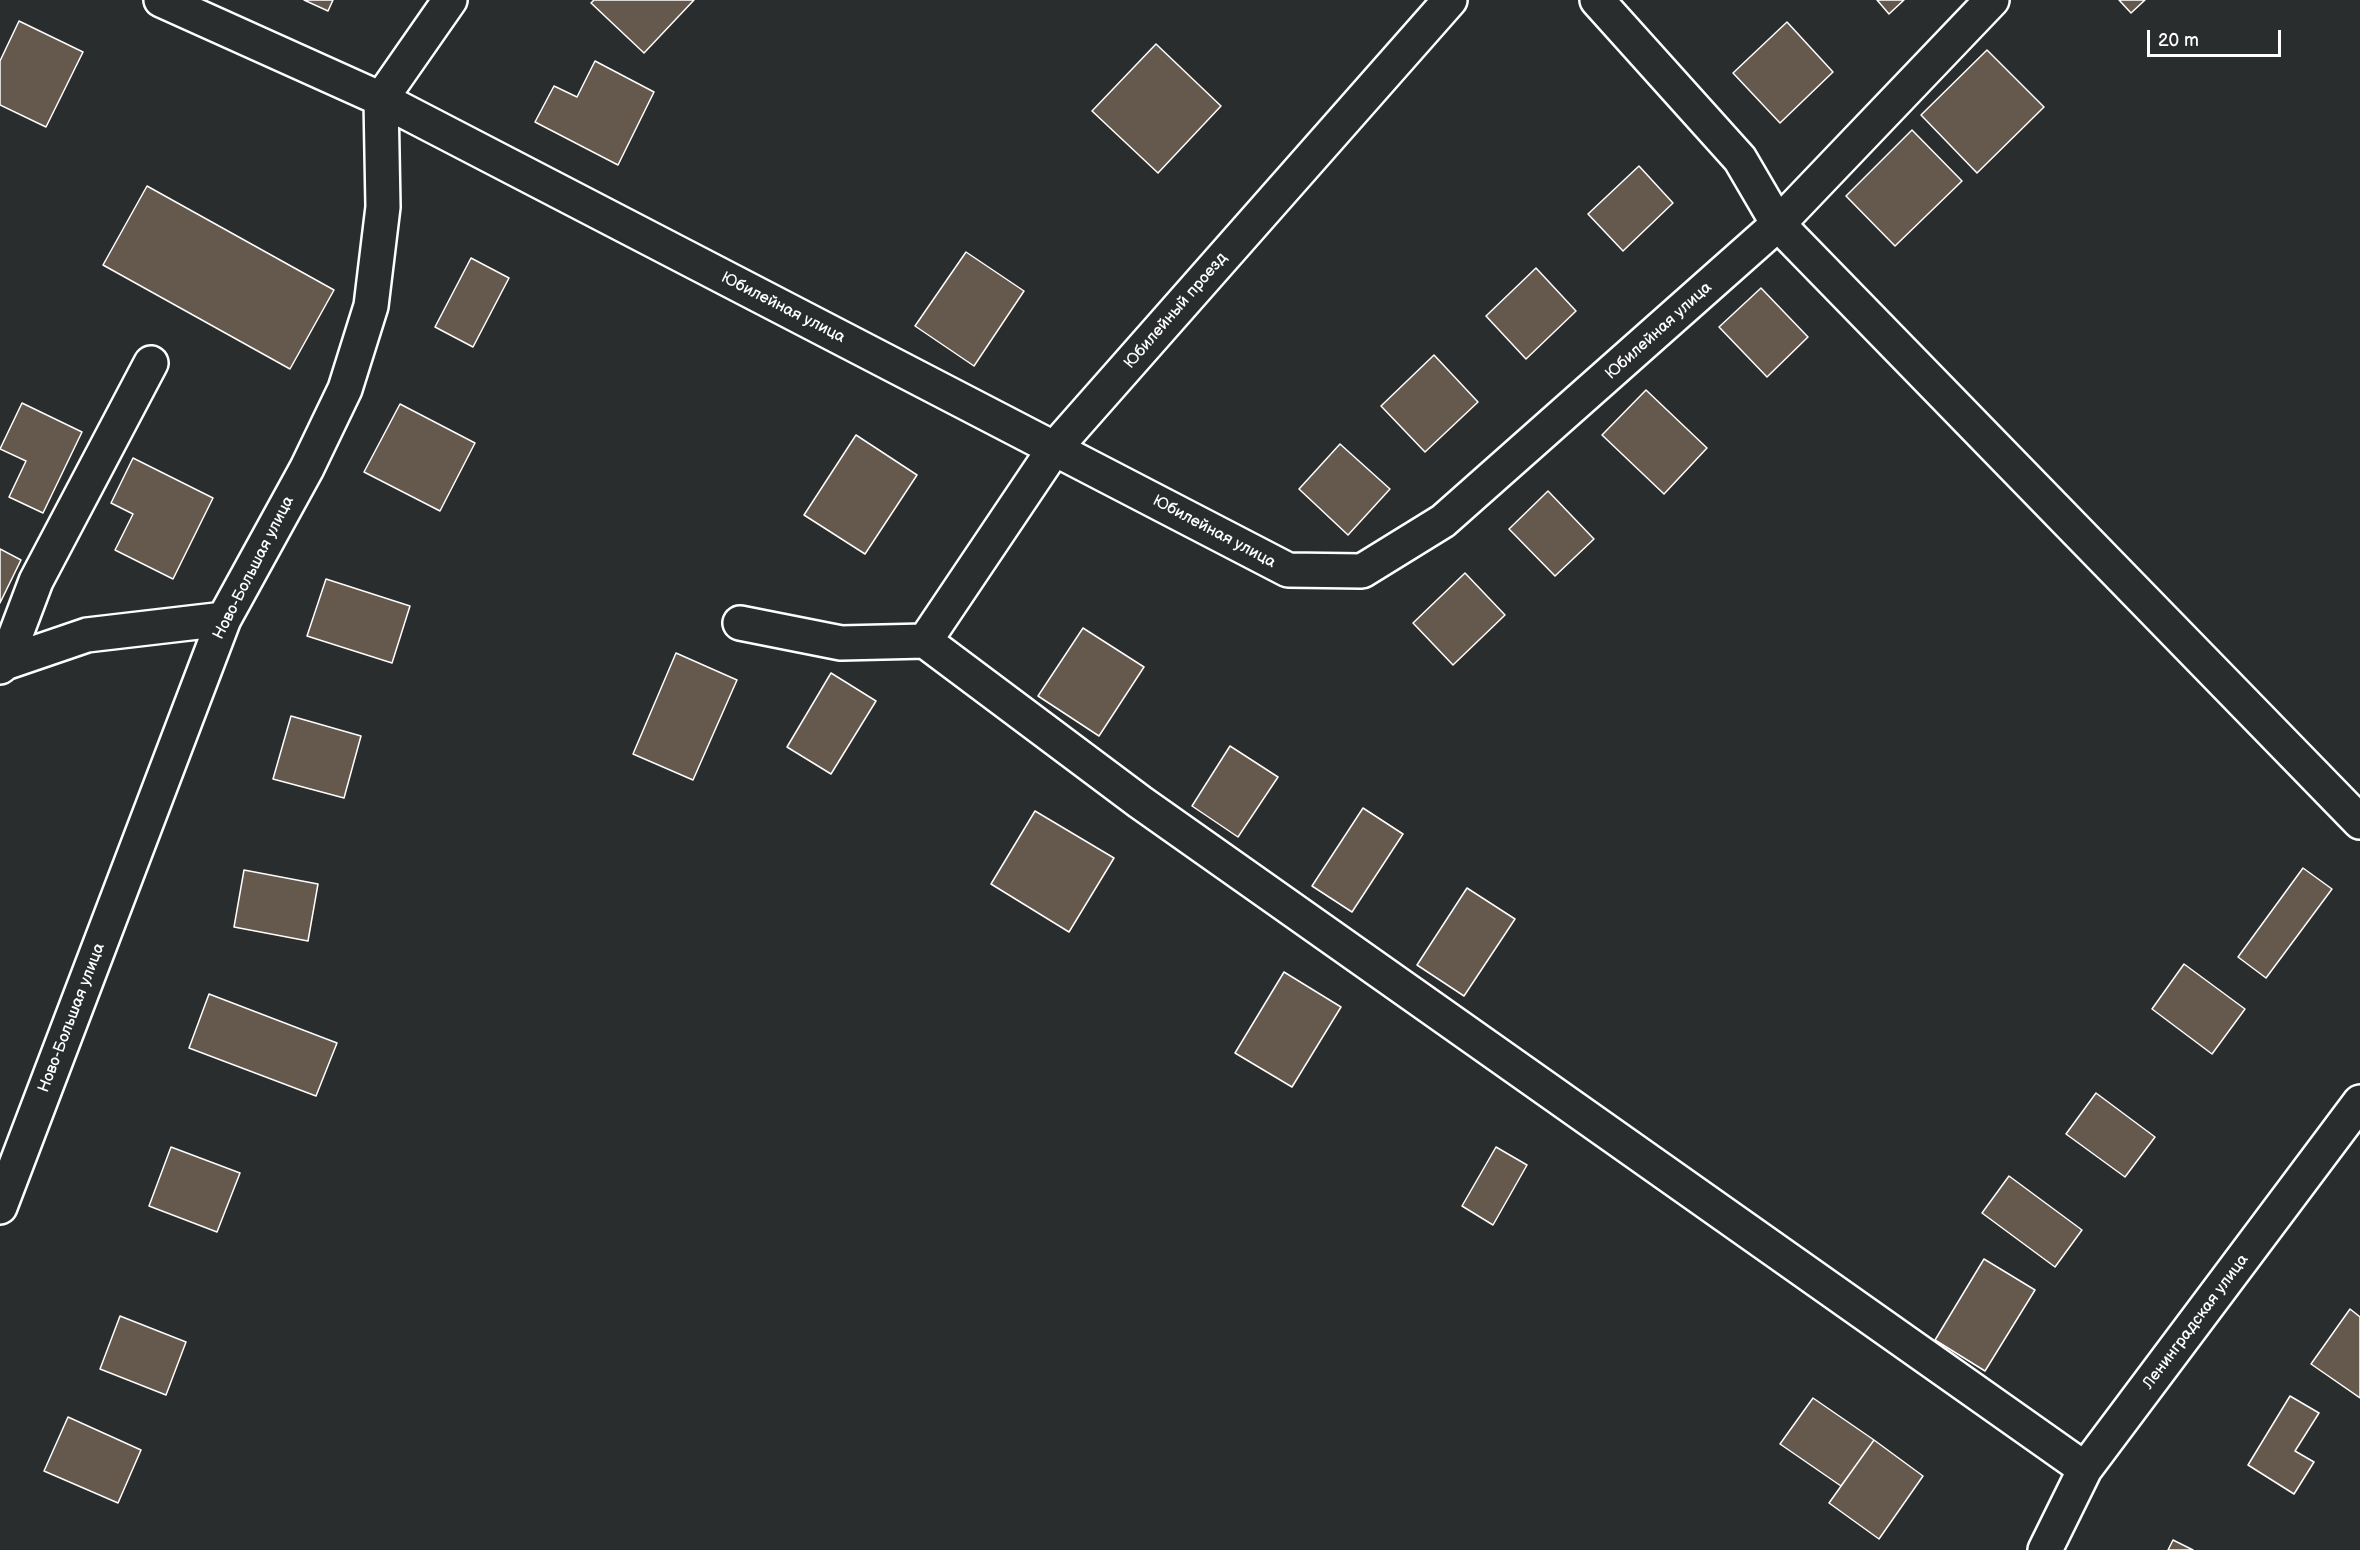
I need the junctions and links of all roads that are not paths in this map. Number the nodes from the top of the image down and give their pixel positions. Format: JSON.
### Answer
{"nodes":[{"id":1,"x":162,"y":0,"type":"edge"},
{"id":2,"x":450,"y":0,"type":"edge"},
{"id":3,"x":1450,"y":0,"type":"edge"},
{"id":4,"x":1597,"y":0,"type":"edge"},
{"id":5,"x":1992,"y":0,"type":"edge"},
{"id":6,"x":381,"y":99,"type":"junction"},
{"id":7,"x":1778,"y":224,"type":"junction"},
{"id":8,"x":151,"y":363,"type":"dead end"},
{"id":9,"x":1054,"y":449,"type":"junction"},
{"id":10,"x":224,"y":619,"type":"junction"},
{"id":11,"x":740,"y":623,"type":"dead end"},
{"id":12,"x":925,"y":641,"type":"junction"},
{"id":13,"x":3,"y":665,"type":"edge"},
{"id":14,"x":2360,"y":822,"type":"edge"},
{"id":15,"x":2360,"y":1102,"type":"edge"},
{"id":16,"x":0,"y":1207,"type":"edge"},
{"id":17,"x":2085,"y":1469,"type":"junction"},
{"id":18,"x":2045,"y":1550,"type":"edge"}],
"edges":[{"from":1,"to":6,"type":"street","name":"Юбилейная улица"},
{"from":2,"to":6,"type":"street"},
{"from":3,"to":9,"type":"street","name":"Юбилейный проезд"},
{"from":4,"to":7,"type":"street"},
{"from":5,"to":7,"type":"street","name":"Юбилейная улица"},
{"from":6,"to":9,"type":"street","name":"Юбилейная улица"},
{"from":6,"to":10,"type":"street","name":"Ново-Большая улица"},
{"from":7,"to":9,"type":"street","name":"Юбилейная улица"},
{"from":7,"to":14,"type":"street"},
{"from":8,"to":13,"type":"street"},
{"from":9,"to":12,"type":"street","name":"Юбилейный проезд"},
{"from":10,"to":13,"type":"street"},
{"from":10,"to":16,"type":"street","name":"Ново-Большая улица"},
{"from":11,"to":12,"type":"street"},
{"from":12,"to":17,"type":"street"},
{"from":15,"to":17,"type":"street","name":"Ленинградская улица"},
{"from":17,"to":18,"type":"street","name":"Ленинградская улица"}]}
